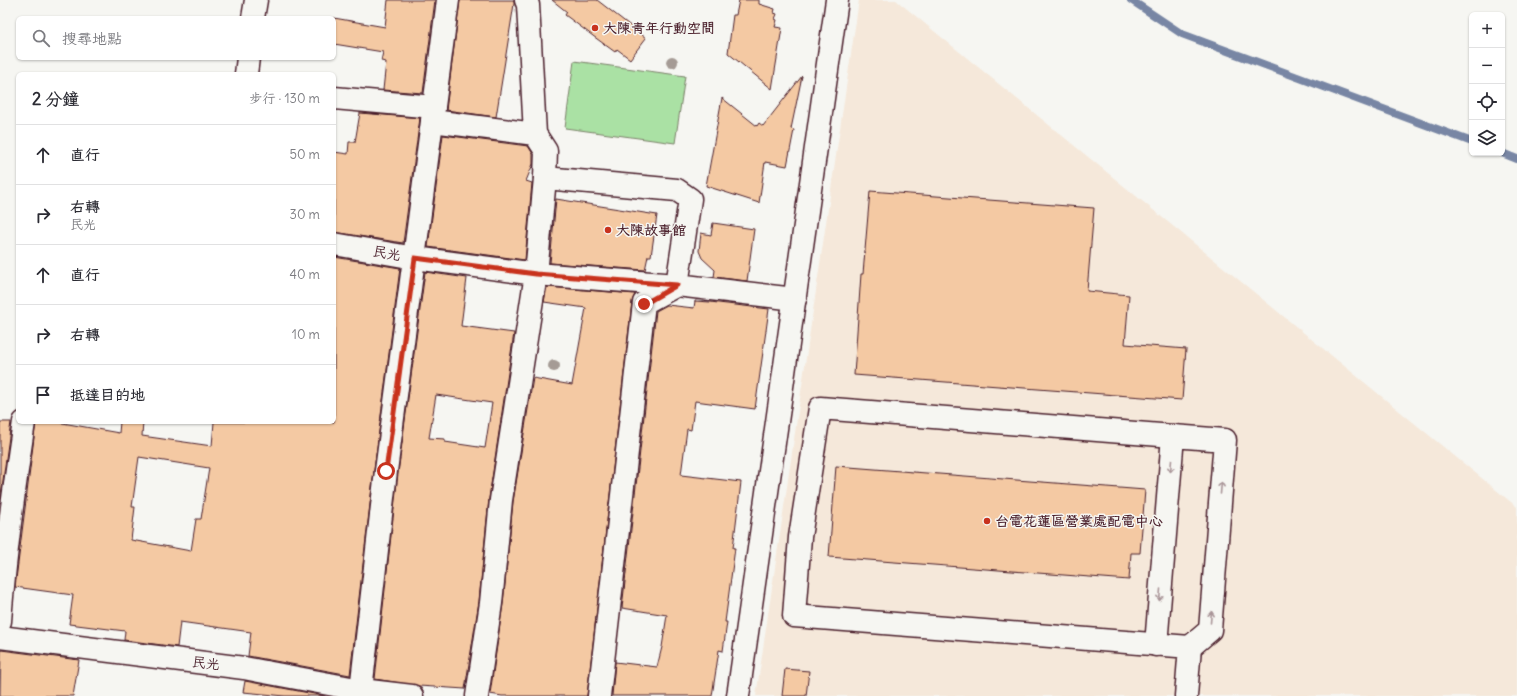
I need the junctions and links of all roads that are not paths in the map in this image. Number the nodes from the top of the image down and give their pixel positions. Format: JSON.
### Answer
{"nodes":[{"id":1,"x":256,"y":0,"type":"edge"},
{"id":2,"x":448,"y":0,"type":"edge"},
{"id":3,"x":526,"y":0,"type":"edge"},
{"id":4,"x":837,"y":0,"type":"edge"},
{"id":5,"x":253,"y":16,"type":"edge"},
{"id":6,"x":248,"y":60,"type":"edge"},
{"id":7,"x":246,"y":72,"type":"edge"},
{"id":8,"x":336,"y":98,"type":"edge"},
{"id":9,"x":433,"y":114,"type":"junction"},
{"id":10,"x":535,"y":134,"type":"junction"},
{"id":11,"x":545,"y":178,"type":"junction"},
{"id":12,"x":336,"y":244,"type":"edge"},
{"id":13,"x":415,"y":258,"type":"junction"},
{"id":14,"x":536,"y":274,"type":"junction"},
{"id":15,"x":677,"y":285,"type":"junction"},
{"id":16,"x":795,"y":299,"type":"junction"},
{"id":17,"x":24,"y":424,"type":"edge"},
{"id":18,"x":1173,"y":436,"type":"junction"},
{"id":19,"x":0,"y":621,"type":"edge"},
{"id":20,"x":0,"y":637,"type":"edge"},
{"id":21,"x":1156,"y":645,"type":"junction"},
{"id":22,"x":1190,"y":647,"type":"junction"},
{"id":23,"x":361,"y":690,"type":"junction"},
{"id":24,"x":412,"y":696,"type":"edge"},
{"id":25,"x":477,"y":696,"type":"edge"},
{"id":26,"x":598,"y":696,"type":"edge"},
{"id":27,"x":738,"y":696,"type":"edge"},
{"id":28,"x":1186,"y":696,"type":"edge"}],
"edges":[{"from":1,"to":5,"type":"street"},
{"from":2,"to":9,"type":"street"},
{"from":3,"to":10,"type":"street"},
{"from":4,"to":16,"type":"street"},
{"from":6,"to":7,"type":"street"},
{"from":8,"to":9,"type":"street"},
{"from":9,"to":10,"type":"street"},
{"from":9,"to":13,"type":"street"},
{"from":10,"to":11,"type":"street"},
{"from":11,"to":14,"type":"street"},
{"from":11,"to":15,"type":"street"},
{"from":12,"to":13,"type":"street","name":"民光"},
{"from":13,"to":14,"type":"street","name":"民光"},
{"from":13,"to":23,"type":"street"},
{"from":14,"to":15,"type":"street","name":"民光"},
{"from":14,"to":25,"type":"street"},
{"from":15,"to":16,"type":"street","name":"民光"},
{"from":15,"to":26,"type":"street"},
{"from":16,"to":27,"type":"street"},
{"from":17,"to":19,"type":"street"},
{"from":18,"to":21,"type":"street","one_way":true},
{"from":18,"to":21,"type":"street"},
{"from":22,"to":18,"type":"street","one_way":true},
{"from":20,"to":23,"type":"street","name":"民光"},
{"from":21,"to":22,"type":"street"},
{"from":22,"to":28,"type":"street"},
{"from":23,"to":24,"type":"street","name":"民光"}]}
